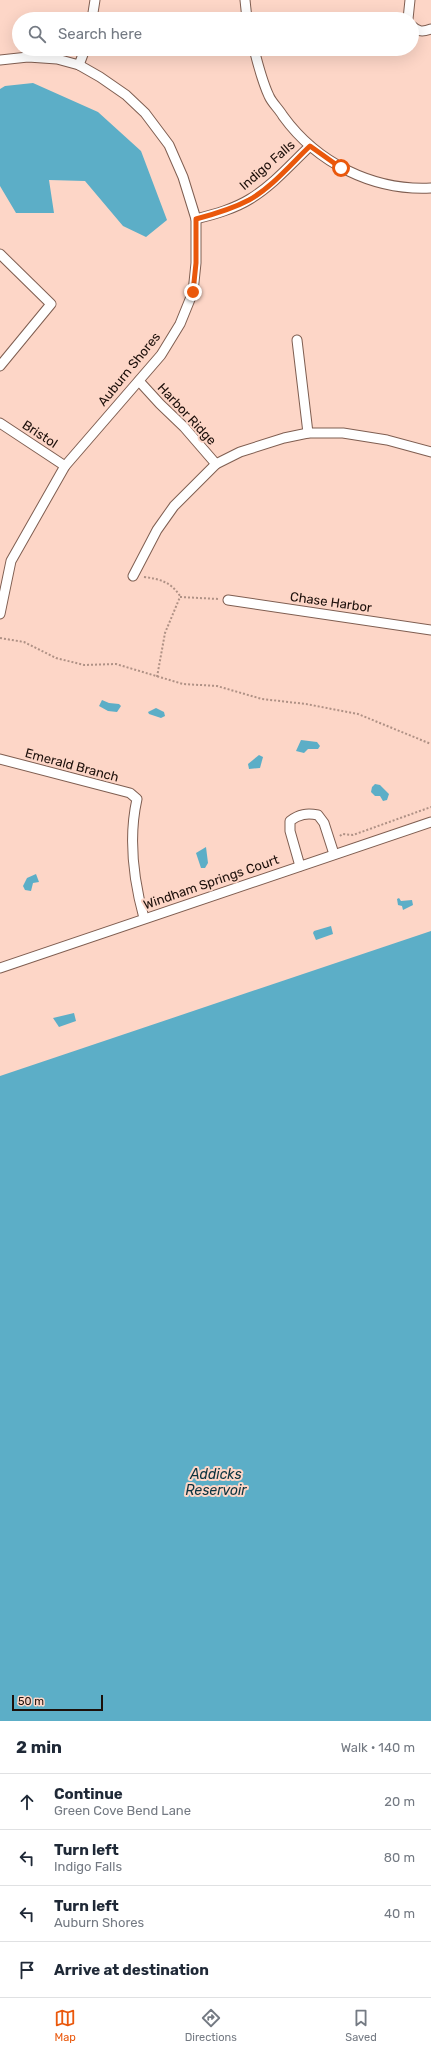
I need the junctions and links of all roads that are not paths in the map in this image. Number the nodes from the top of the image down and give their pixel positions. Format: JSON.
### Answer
{"nodes":[{"id":1,"x":95,"y":0,"type":"edge"},
{"id":2,"x":245,"y":0,"type":"edge"},
{"id":3,"x":410,"y":0,"type":"edge"},
{"id":4,"x":93,"y":12,"type":"edge"},
{"id":5,"x":246,"y":12,"type":"edge"},
{"id":6,"x":409,"y":12,"type":"edge"},
{"id":7,"x":431,"y":29,"type":"edge"},
{"id":8,"x":419,"y":31,"type":"edge"},
{"id":9,"x":82,"y":56,"type":"edge"},
{"id":10,"x":256,"y":56,"type":"edge"},
{"id":11,"x":0,"y":60,"type":"edge"},
{"id":12,"x":79,"y":65,"type":"junction"},
{"id":13,"x":310,"y":146,"type":"junction"},
{"id":14,"x":431,"y":188,"type":"edge"},
{"id":15,"x":196,"y":219,"type":"junction"},
{"id":16,"x":0,"y":254,"type":"edge"},
{"id":17,"x":297,"y":340,"type":"dead end"},
{"id":18,"x":0,"y":366,"type":"edge"},
{"id":19,"x":139,"y":381,"type":"junction"},
{"id":20,"x":0,"y":423,"type":"edge"},
{"id":21,"x":308,"y":433,"type":"junction"},
{"id":22,"x":431,"y":452,"type":"edge"},
{"id":23,"x":216,"y":464,"type":"junction"},
{"id":24,"x":65,"y":466,"type":"junction"},
{"id":25,"x":133,"y":576,"type":"road end"},
{"id":26,"x":228,"y":600,"type":"road end"},
{"id":27,"x":0,"y":614,"type":"edge"},
{"id":28,"x":431,"y":630,"type":"edge"},
{"id":29,"x":0,"y":759,"type":"edge"},
{"id":30,"x":431,"y":822,"type":"edge"},
{"id":31,"x":334,"y":854,"type":"junction"},
{"id":32,"x":300,"y":866,"type":"junction"},
{"id":33,"x":144,"y":918,"type":"junction"},
{"id":34,"x":0,"y":968,"type":"edge"}],
"edges":[{"from":1,"to":4,"type":"street"},
{"from":2,"to":5,"type":"street"},
{"from":3,"to":6,"type":"street"},
{"from":7,"to":8,"type":"street"},
{"from":9,"to":12,"type":"street"},
{"from":10,"to":13,"type":"street"},
{"from":11,"to":12,"type":"street","name":"Auburn Shores"},
{"from":12,"to":15,"type":"street","name":"Auburn Shores"},
{"from":13,"to":14,"type":"street"},
{"from":13,"to":15,"type":"street","name":"Indigo Falls"},
{"from":15,"to":19,"type":"street","name":"Auburn Shores"},
{"from":16,"to":18,"type":"street"},
{"from":17,"to":21,"type":"street"},
{"from":19,"to":23,"type":"street","name":"Harbor Ridge"},
{"from":19,"to":24,"type":"street","name":"Auburn Shores"},
{"from":20,"to":24,"type":"street","name":"Bristol"},
{"from":21,"to":22,"type":"street"},
{"from":21,"to":23,"type":"street"},
{"from":23,"to":25,"type":"street"},
{"from":24,"to":27,"type":"street","name":"Auburn Shores"},
{"from":26,"to":28,"type":"street","name":"Chase Harbor"},
{"from":29,"to":33,"type":"street","name":"Emerald Branch"},
{"from":30,"to":31,"type":"street","name":"Windham Springs Court"},
{"from":31,"to":32,"type":"street","name":"Windham Springs Court"},
{"from":31,"to":32,"type":"street"},
{"from":32,"to":33,"type":"street","name":"Windham Springs Court"},
{"from":33,"to":34,"type":"street","name":"Windham Springs Court"}]}
